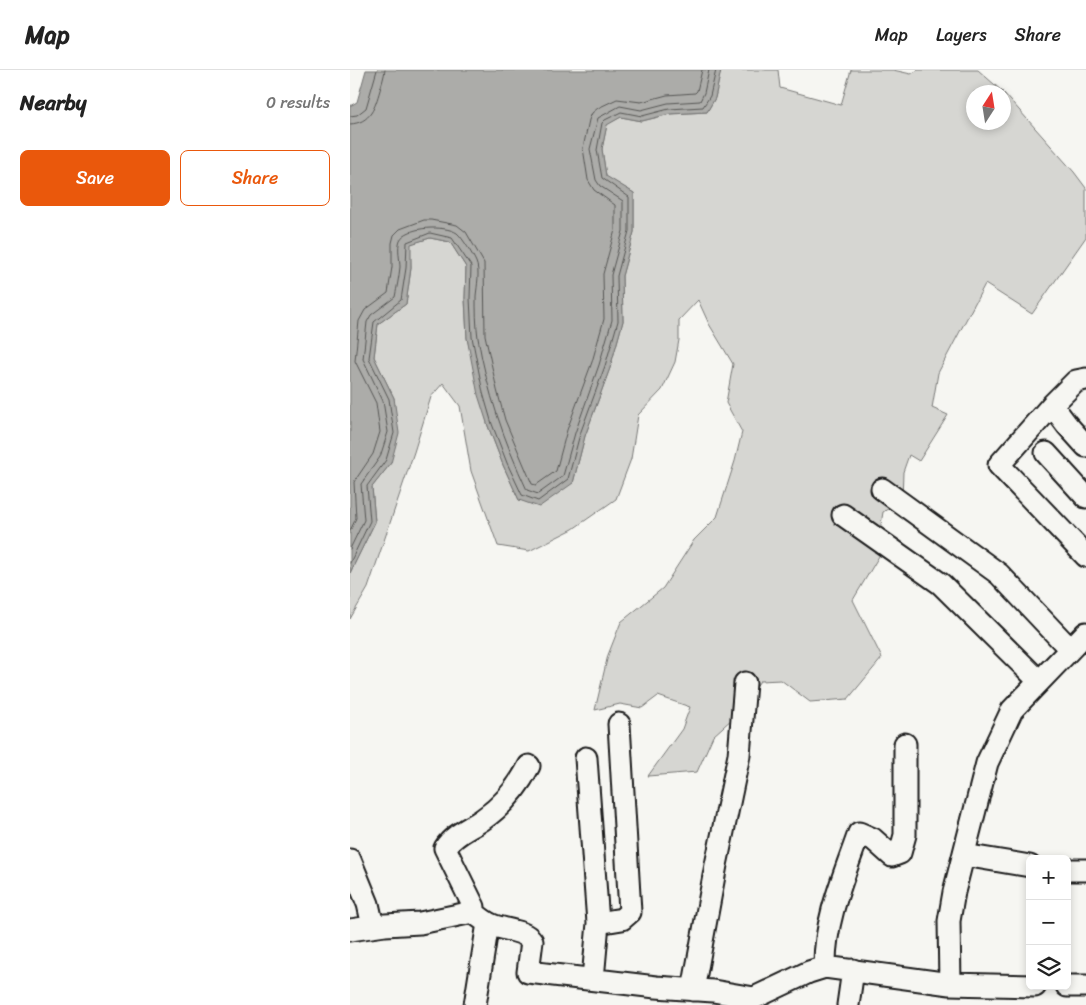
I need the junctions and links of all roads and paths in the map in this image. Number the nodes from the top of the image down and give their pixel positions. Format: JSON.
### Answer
{"nodes":[{"id":1,"x":1086,"y":380,"type":"edge"},
{"id":2,"x":1052,"y":405,"type":"junction"},
{"id":3,"x":1086,"y":446,"type":"edge"},
{"id":4,"x":1046,"y":453,"type":"dead end"},
{"id":5,"x":882,"y":489,"type":"dead end"},
{"id":6,"x":1086,"y":497,"type":"edge"},
{"id":7,"x":843,"y":515,"type":"dead end"},
{"id":8,"x":1086,"y":556,"type":"edge"},
{"id":9,"x":1086,"y":633,"type":"edge"},
{"id":10,"x":1070,"y":649,"type":"junction"},
{"id":11,"x":1039,"y":682,"type":"junction"},
{"id":12,"x":746,"y":683,"type":"dead end"},
{"id":13,"x":618,"y":724,"type":"dead end"},
{"id":14,"x":906,"y":744,"type":"dead end"},
{"id":15,"x":586,"y":758,"type":"dead end"},
{"id":16,"x":528,"y":766,"type":"dead end"},
{"id":17,"x":964,"y":855,"type":"junction"},
{"id":18,"x":350,"y":860,"type":"edge"},
{"id":19,"x":1026,"y":865,"type":"edge"},
{"id":20,"x":1071,"y":870,"type":"edge"},
{"id":21,"x":1086,"y":870,"type":"edge"},
{"id":22,"x":480,"y":917,"type":"junction"},
{"id":23,"x":598,"y":922,"type":"junction"},
{"id":24,"x":373,"y":926,"type":"junction"},
{"id":25,"x":350,"y":930,"type":"edge"},
{"id":26,"x":825,"y":967,"type":"junction"},
{"id":27,"x":853,"y":970,"type":"junction"},
{"id":28,"x":593,"y":979,"type":"junction"},
{"id":29,"x":950,"y":984,"type":"junction"},
{"id":30,"x":1026,"y":986,"type":"edge"},
{"id":31,"x":1071,"y":986,"type":"edge"},
{"id":32,"x":1086,"y":986,"type":"edge"},
{"id":33,"x":693,"y":990,"type":"junction"},
{"id":34,"x":475,"y":1005,"type":"edge"},
{"id":35,"x":848,"y":1005,"type":"edge"}],
"edges":[{"from":1,"to":2,"type":"street"},
{"from":2,"to":3,"type":"street"},
{"from":2,"to":8,"type":"street"},
{"from":4,"to":6,"type":"street"},
{"from":5,"to":10,"type":"street"},
{"from":7,"to":11,"type":"street"},
{"from":9,"to":10,"type":"street"},
{"from":10,"to":11,"type":"street"},
{"from":11,"to":17,"type":"street"},
{"from":12,"to":33,"type":"street"},
{"from":13,"to":23,"type":"street"},
{"from":14,"to":26,"type":"street"},
{"from":15,"to":23,"type":"street"},
{"from":16,"to":22,"type":"street"},
{"from":17,"to":19,"type":"street"},
{"from":17,"to":29,"type":"street"},
{"from":18,"to":24,"type":"street"},
{"from":20,"to":21,"type":"street"},
{"from":22,"to":24,"type":"street"},
{"from":22,"to":28,"type":"street"},
{"from":22,"to":34,"type":"street"},
{"from":23,"to":28,"type":"street"},
{"from":24,"to":25,"type":"street"},
{"from":26,"to":27,"type":"street"},
{"from":26,"to":33,"type":"street"},
{"from":27,"to":29,"type":"street"},
{"from":27,"to":35,"type":"street"},
{"from":28,"to":33,"type":"street"},
{"from":29,"to":30,"type":"street"},
{"from":31,"to":32,"type":"street"}]}
